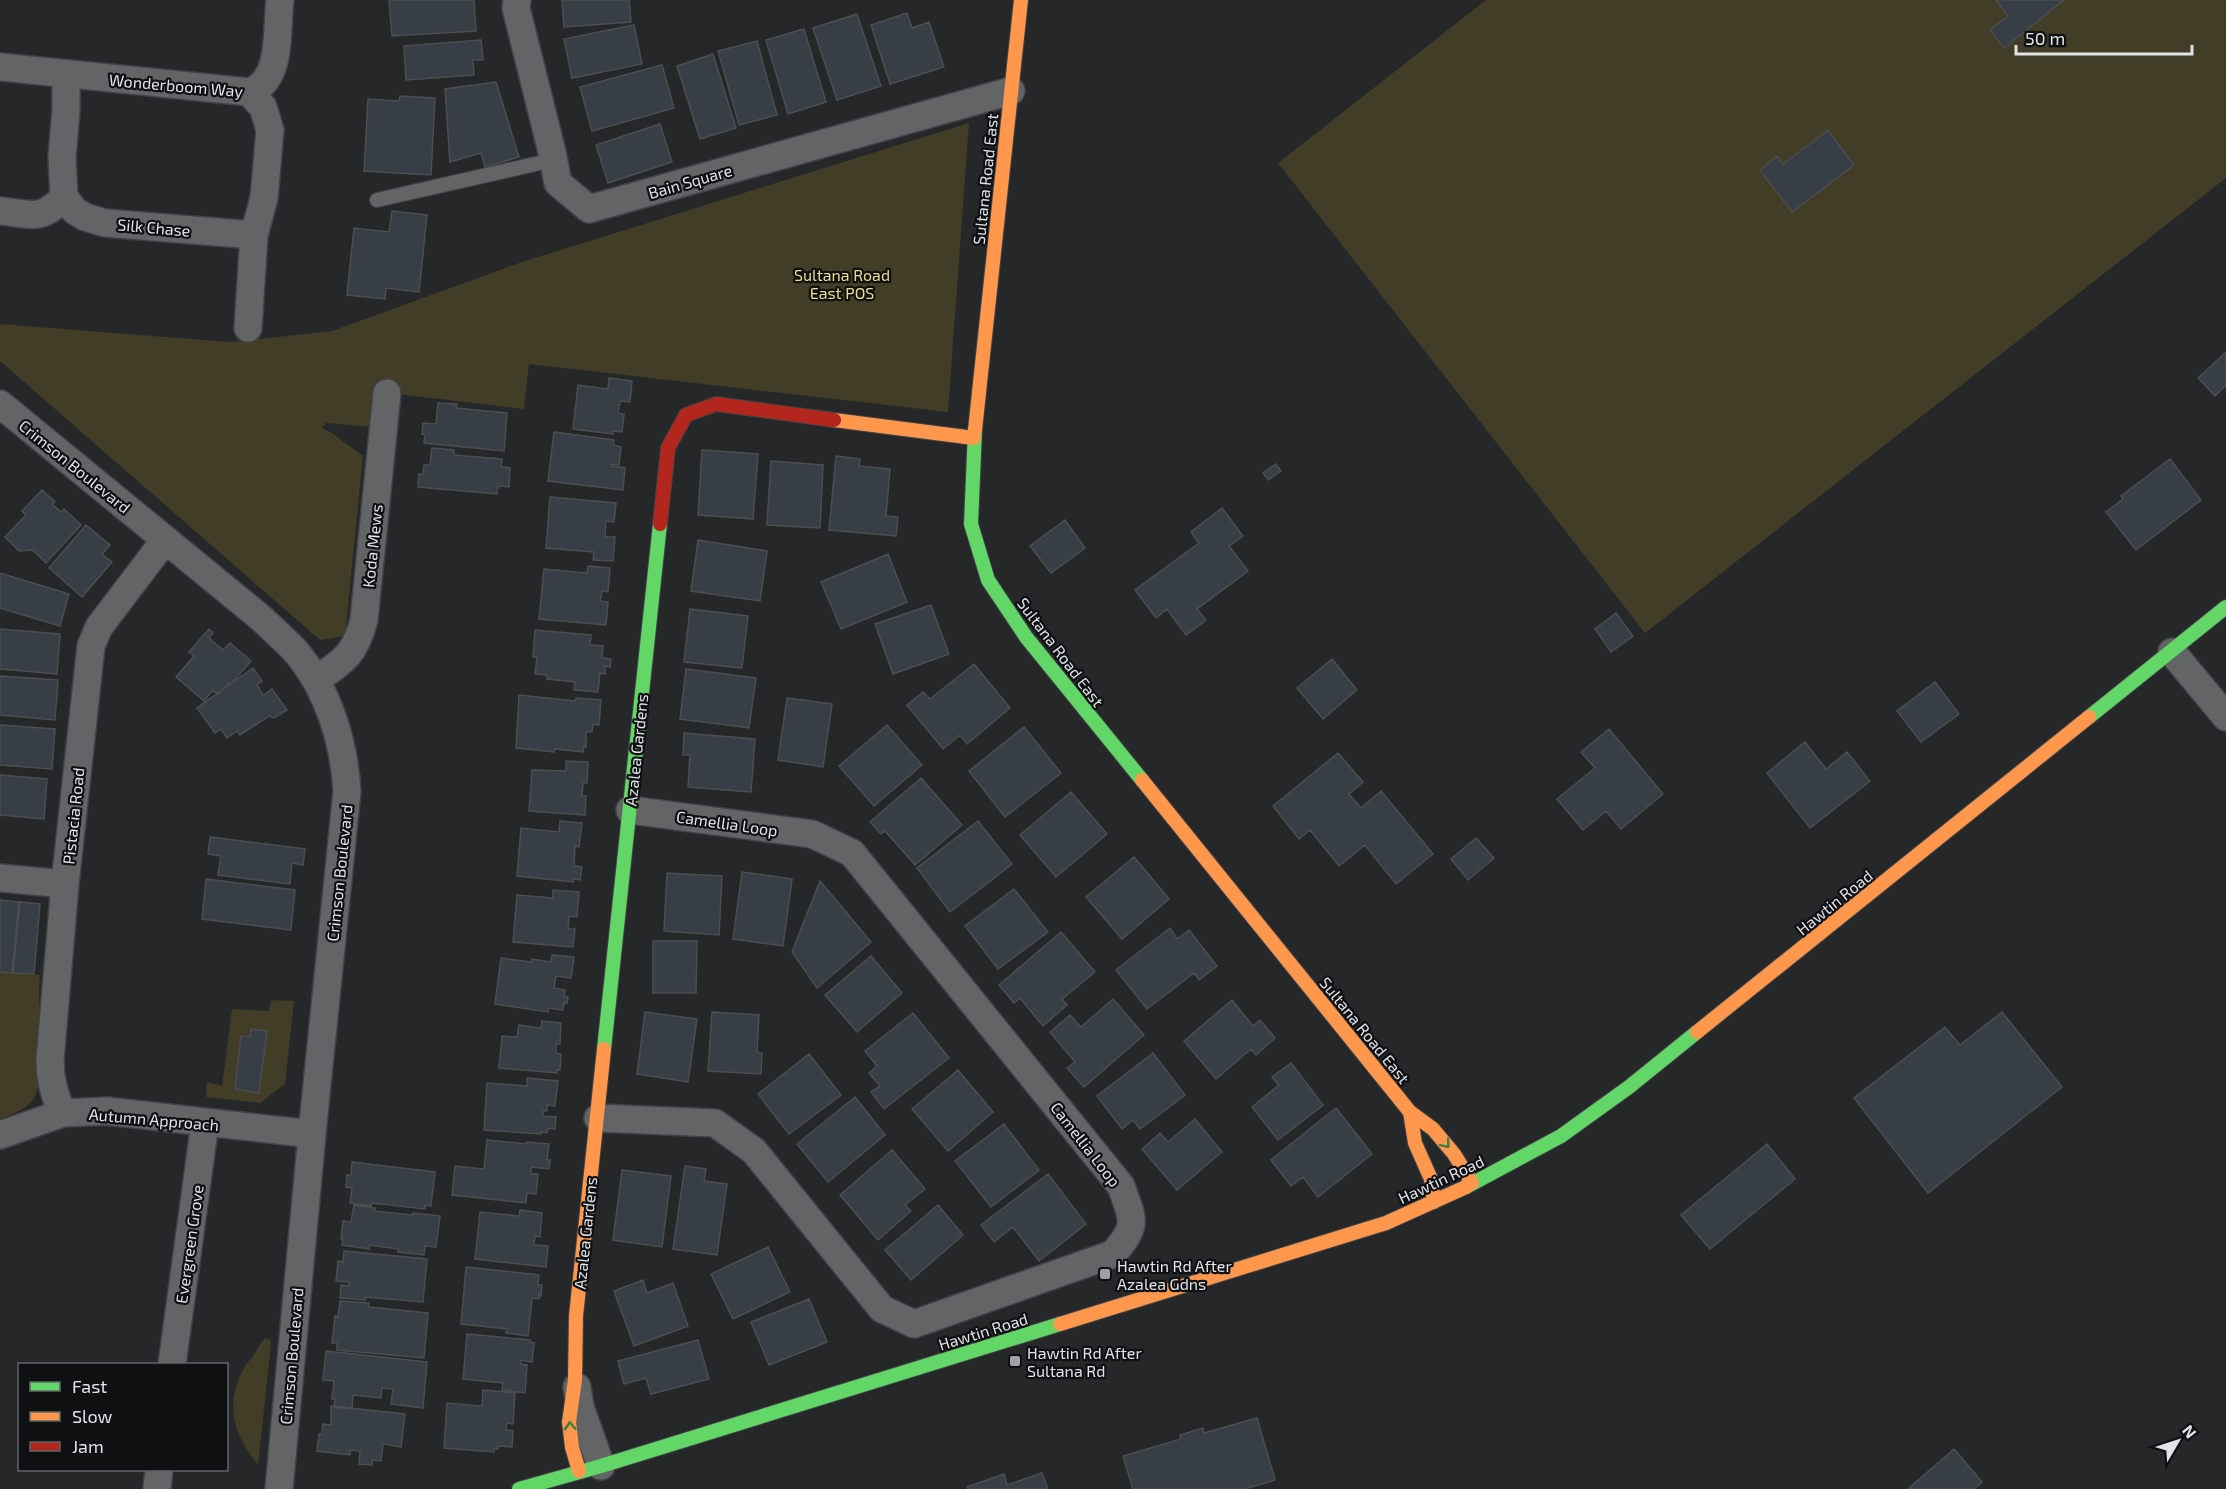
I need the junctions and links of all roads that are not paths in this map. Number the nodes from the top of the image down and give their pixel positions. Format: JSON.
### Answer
{"nodes":[{"id":1,"x":280,"y":0,"type":"edge"},
{"id":2,"x":517,"y":0,"type":"edge"},
{"id":3,"x":1021,"y":0,"type":"edge"},
{"id":4,"x":0,"y":68,"type":"edge"},
{"id":5,"x":66,"y":74,"type":"junction"},
{"id":6,"x":249,"y":92,"type":"junction"},
{"id":7,"x":1011,"y":92,"type":"junction"},
{"id":8,"x":554,"y":160,"type":"junction"},
{"id":9,"x":64,"y":196,"type":"junction"},
{"id":10,"x":377,"y":200,"type":"dead end"},
{"id":11,"x":0,"y":211,"type":"edge"},
{"id":12,"x":254,"y":235,"type":"junction"},
{"id":13,"x":248,"y":328,"type":"dead end"},
{"id":14,"x":387,"y":393,"type":"dead end"},
{"id":15,"x":0,"y":404,"type":"edge"},
{"id":16,"x":974,"y":438,"type":"junction"},
{"id":17,"x":165,"y":540,"type":"junction"},
{"id":18,"x":2226,"y":607,"type":"edge"},
{"id":19,"x":2172,"y":652,"type":"junction"},
{"id":20,"x":316,"y":680,"type":"junction"},
{"id":21,"x":2226,"y":717,"type":"edge"},
{"id":22,"x":630,"y":810,"type":"junction"},
{"id":23,"x":0,"y":878,"type":"edge"},
{"id":24,"x":65,"y":884,"type":"junction"},
{"id":25,"x":63,"y":1113,"type":"junction"},
{"id":26,"x":1410,"y":1113,"type":"junction"},
{"id":27,"x":598,"y":1118,"type":"junction"},
{"id":28,"x":205,"y":1123,"type":"junction"},
{"id":29,"x":312,"y":1134,"type":"junction"},
{"id":30,"x":0,"y":1135,"type":"edge"},
{"id":31,"x":1472,"y":1184,"type":"junction"},
{"id":32,"x":1434,"y":1202,"type":"junction"},
{"id":33,"x":172,"y":1363,"type":"edge"},
{"id":34,"x":575,"y":1380,"type":"joint"},
{"id":35,"x":590,"y":1468,"type":"junction"},
{"id":36,"x":159,"y":1471,"type":"edge"},
{"id":37,"x":157,"y":1489,"type":"edge"},
{"id":38,"x":279,"y":1489,"type":"edge"},
{"id":39,"x":519,"y":1489,"type":"edge"}],
"edges":[{"from":1,"to":6,"type":"street","name":"Wonderboom Way"},
{"from":2,"to":8,"type":"street","name":"Bain Square"},
{"from":3,"to":7,"type":"street","name":"Sultana Road East"},
{"from":4,"to":5,"type":"street","name":"Wonderboom Way"},
{"from":5,"to":6,"type":"street","name":"Wonderboom Way"},
{"from":5,"to":9,"type":"street"},
{"from":6,"to":12,"type":"street"},
{"from":7,"to":8,"type":"street","name":"Bain Square"},
{"from":7,"to":16,"type":"street","name":"Sultana Road East"},
{"from":8,"to":10,"type":"lane"},
{"from":9,"to":11,"type":"street"},
{"from":9,"to":12,"type":"street","name":"Silk Chase"},
{"from":12,"to":13,"type":"street"},
{"from":14,"to":20,"type":"street","name":"Koda Mews"},
{"from":15,"to":17,"type":"street","name":"Crimson Boulevard"},
{"from":16,"to":22,"type":"street","name":"Azalea Gardens"},
{"from":16,"to":26,"type":"street","name":"Sultana Road East"},
{"from":17,"to":20,"type":"street","name":"Crimson Boulevard"},
{"from":17,"to":24,"type":"street","name":"Pistacia Road"},
{"from":18,"to":19,"type":"street","name":"Hawtin Road"},
{"from":19,"to":21,"type":"street"},
{"from":19,"to":31,"type":"street","name":"Hawtin Road"},
{"from":20,"to":29,"type":"street","name":"Crimson Boulevard"},
{"from":22,"to":27,"type":"street","name":"Azalea Gardens"},
{"from":22,"to":27,"type":"street","name":"Camellia Loop"},
{"from":23,"to":24,"type":"street"},
{"from":24,"to":25,"type":"street","name":"Pistacia Road"},
{"from":25,"to":28,"type":"street","name":"Autumn Approach"},
{"from":25,"to":30,"type":"street","name":"Autumn Approach"},
{"from":26,"to":31,"type":"street","name":"Sultana Road East","one_way":true},
{"from":26,"to":32,"type":"street","name":"Sultana Road East"},
{"from":27,"to":34,"type":"street","name":"Azalea Gardens"},
{"from":28,"to":29,"type":"street","name":"Autumn Approach"},
{"from":28,"to":33,"type":"street","name":"Evergreen Grove"},
{"from":29,"to":38,"type":"street","name":"Crimson Boulevard"},
{"from":31,"to":32,"type":"street","name":"Hawtin Road"},
{"from":32,"to":35,"type":"street","name":"Hawtin Road"},
{"from":34,"to":35,"type":"street","name":"Azalea Gardens"},
{"from":35,"to":39,"type":"street","name":"Hawtin Road"},
{"from":36,"to":37,"type":"street"}]}
